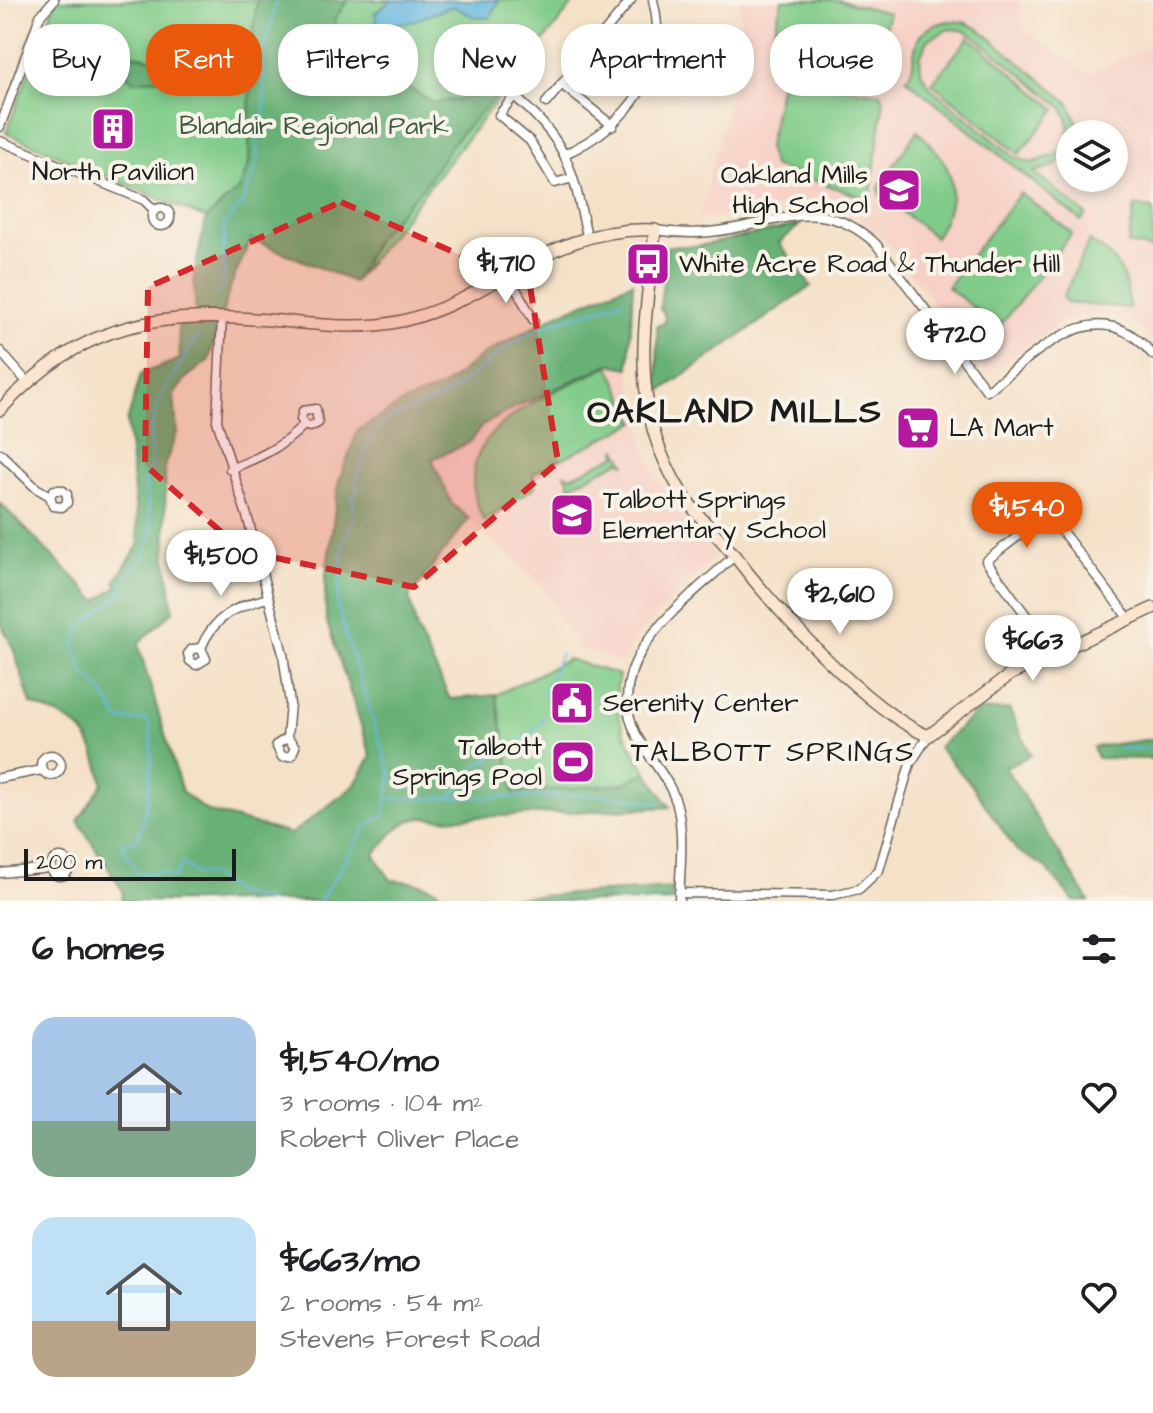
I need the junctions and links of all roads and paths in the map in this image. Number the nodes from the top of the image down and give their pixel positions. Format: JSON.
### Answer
{"nodes":[{"id":1,"x":54,"y":0,"type":"edge"},
{"id":2,"x":631,"y":0,"type":"edge"},
{"id":3,"x":653,"y":0,"type":"edge"},
{"id":4,"x":611,"y":24,"type":"edge"},
{"id":5,"x":561,"y":84,"type":"edge"},
{"id":6,"x":576,"y":96,"type":"edge"},
{"id":7,"x":546,"y":103,"type":"dead end"},
{"id":8,"x":613,"y":126,"type":"junction"},
{"id":9,"x":0,"y":127,"type":"edge"},
{"id":10,"x":0,"y":141,"type":"edge"},
{"id":11,"x":565,"y":154,"type":"junction"},
{"id":12,"x":573,"y":178,"type":"junction"},
{"id":13,"x":154,"y":210,"type":"dead end"},
{"id":14,"x":655,"y":230,"type":"junction"},
{"id":15,"x":587,"y":236,"type":"junction"},
{"id":16,"x":507,"y":273,"type":"junction"},
{"id":17,"x":222,"y":317,"type":"junction"},
{"id":18,"x":534,"y":321,"type":"dead end"},
{"id":19,"x":0,"y":351,"type":"edge"},
{"id":20,"x":1153,"y":355,"type":"edge"},
{"id":21,"x":27,"y":382,"type":"junction"},
{"id":22,"x":0,"y":410,"type":"edge"},
{"id":23,"x":304,"y":425,"type":"dead end"},
{"id":24,"x":0,"y":453,"type":"edge"},
{"id":25,"x":230,"y":469,"type":"junction"},
{"id":26,"x":50,"y":496,"type":"dead end"},
{"id":27,"x":734,"y":556,"type":"junction"},
{"id":28,"x":268,"y":598,"type":"junction"},
{"id":29,"x":1153,"y":608,"type":"edge"},
{"id":30,"x":1129,"y":619,"type":"junction"},
{"id":31,"x":201,"y":648,"type":"dead end"},
{"id":32,"x":1054,"y":653,"type":"junction"},
{"id":33,"x":928,"y":736,"type":"junction"},
{"id":34,"x":287,"y":738,"type":"dead end"},
{"id":35,"x":42,"y":770,"type":"dead end"},
{"id":36,"x":0,"y":778,"type":"edge"},
{"id":37,"x":51,"y":868,"type":"dead end"},
{"id":38,"x":0,"y":873,"type":"edge"},
{"id":39,"x":679,"y":897,"type":"edge"}],
"edges":[{"from":1,"to":9,"type":"street"},
{"from":2,"to":4,"type":"street"},
{"from":3,"to":8,"type":"street"},
{"from":5,"to":7,"type":"street"},
{"from":6,"to":8,"type":"street"},
{"from":8,"to":11,"type":"street"},
{"from":10,"to":13,"type":"street"},
{"from":11,"to":12,"type":"street"},
{"from":11,"to":12,"type":"street"},
{"from":12,"to":15,"type":"street"},
{"from":14,"to":15,"type":"street"},
{"from":14,"to":20,"type":"street"},
{"from":14,"to":27,"type":"street"},
{"from":15,"to":16,"type":"street"},
{"from":16,"to":17,"type":"street"},
{"from":16,"to":18,"type":"street"},
{"from":17,"to":21,"type":"street"},
{"from":17,"to":25,"type":"street"},
{"from":19,"to":21,"type":"street"},
{"from":21,"to":22,"type":"street"},
{"from":23,"to":25,"type":"street"},
{"from":24,"to":26,"type":"street"},
{"from":25,"to":28,"type":"street"},
{"from":27,"to":33,"type":"street"},
{"from":27,"to":39,"type":"street"},
{"from":28,"to":31,"type":"street"},
{"from":28,"to":34,"type":"street"},
{"from":29,"to":30,"type":"street"},
{"from":30,"to":32,"type":"street"},
{"from":30,"to":32,"type":"street"},
{"from":32,"to":33,"type":"street"},
{"from":33,"to":39,"type":"street"},
{"from":35,"to":36,"type":"street"},
{"from":37,"to":38,"type":"street"}]}
